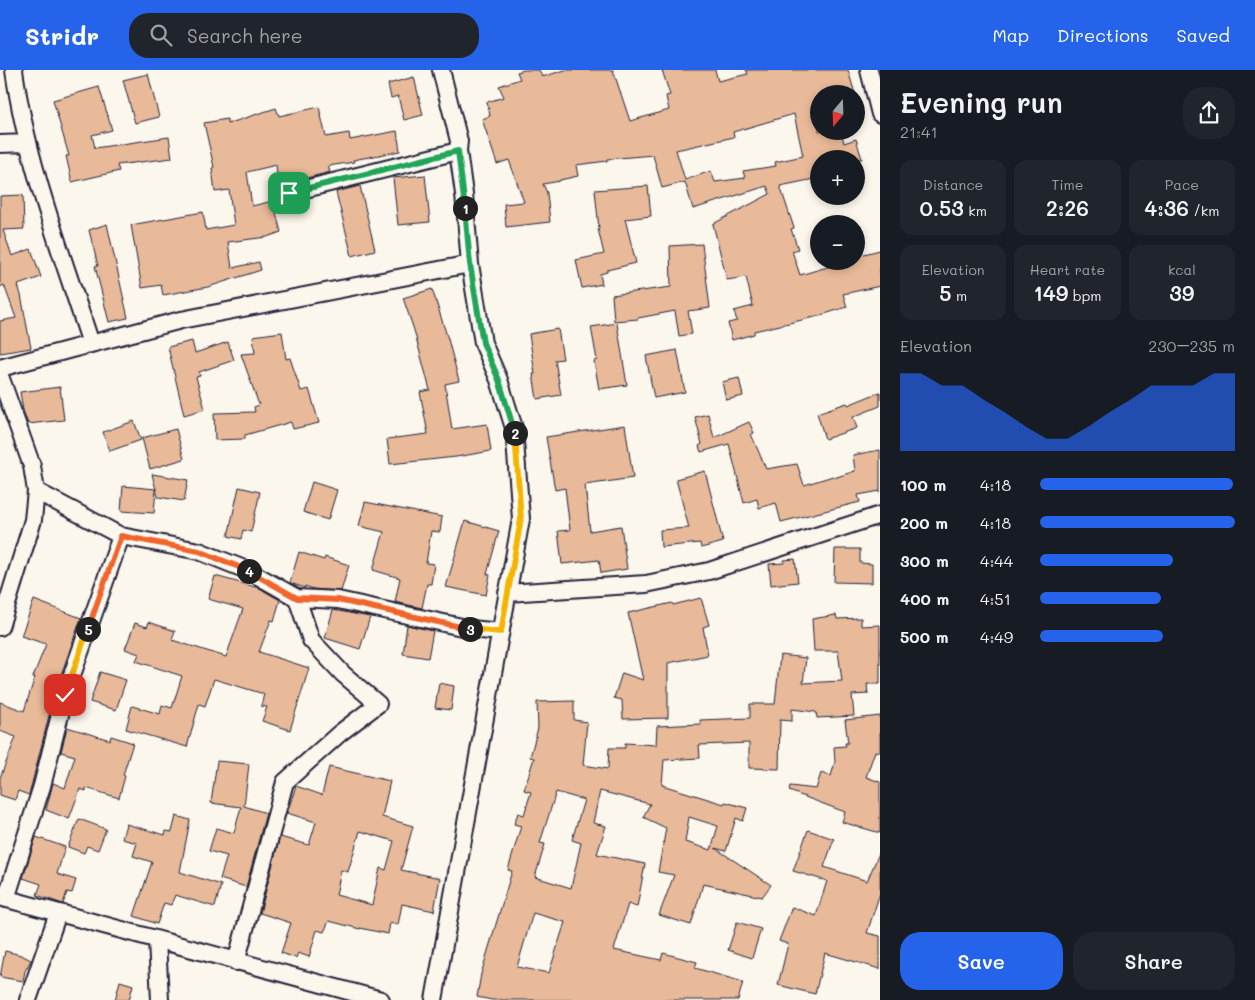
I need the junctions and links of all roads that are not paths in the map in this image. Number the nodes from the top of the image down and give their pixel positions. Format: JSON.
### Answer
{"nodes":[{"id":1,"x":14,"y":70,"type":"edge"},
{"id":2,"x":441,"y":70,"type":"edge"},
{"id":3,"x":868,"y":70,"type":"edge"},
{"id":4,"x":880,"y":114,"type":"edge"},
{"id":5,"x":28,"y":143,"type":"junction"},
{"id":6,"x":0,"y":144,"type":"edge"},
{"id":7,"x":458,"y":151,"type":"junction"},
{"id":8,"x":289,"y":193,"type":"dead end"},
{"id":9,"x":470,"y":264,"type":"junction"},
{"id":10,"x":91,"y":344,"type":"junction"},
{"id":11,"x":0,"y":368,"type":"edge"},
{"id":12,"x":0,"y":376,"type":"edge"},
{"id":13,"x":36,"y":491,"type":"junction"},
{"id":14,"x":880,"y":515,"type":"edge"},
{"id":15,"x":121,"y":536,"type":"junction"},
{"id":16,"x":507,"y":593,"type":"junction"},
{"id":17,"x":297,"y":598,"type":"junction"},
{"id":18,"x":0,"y":627,"type":"edge"},
{"id":19,"x":501,"y":632,"type":"junction"},
{"id":20,"x":3,"y":898,"type":"edge"},
{"id":21,"x":58,"y":913,"type":"junction"},
{"id":22,"x":157,"y":940,"type":"junction"},
{"id":23,"x":236,"y":962,"type":"junction"},
{"id":24,"x":28,"y":1000,"type":"edge"},
{"id":25,"x":160,"y":1000,"type":"edge"},
{"id":26,"x":381,"y":1000,"type":"edge"},
{"id":27,"x":434,"y":1000,"type":"edge"}],
"edges":[{"from":1,"to":5,"type":"street"},
{"from":2,"to":7,"type":"street"},
{"from":3,"to":4,"type":"street"},
{"from":5,"to":6,"type":"street"},
{"from":5,"to":10,"type":"street"},
{"from":7,"to":8,"type":"street"},
{"from":7,"to":9,"type":"street"},
{"from":9,"to":10,"type":"street"},
{"from":9,"to":16,"type":"street"},
{"from":10,"to":11,"type":"street"},
{"from":12,"to":13,"type":"street"},
{"from":13,"to":15,"type":"street"},
{"from":13,"to":18,"type":"street"},
{"from":14,"to":16,"type":"street"},
{"from":15,"to":17,"type":"street"},
{"from":15,"to":20,"type":"street"},
{"from":16,"to":19,"type":"street"},
{"from":17,"to":19,"type":"street"},
{"from":17,"to":23,"type":"street"},
{"from":19,"to":27,"type":"street"},
{"from":20,"to":21,"type":"street"},
{"from":21,"to":22,"type":"street"},
{"from":21,"to":24,"type":"street"},
{"from":22,"to":23,"type":"street"},
{"from":22,"to":25,"type":"street"},
{"from":23,"to":26,"type":"street"}]}
